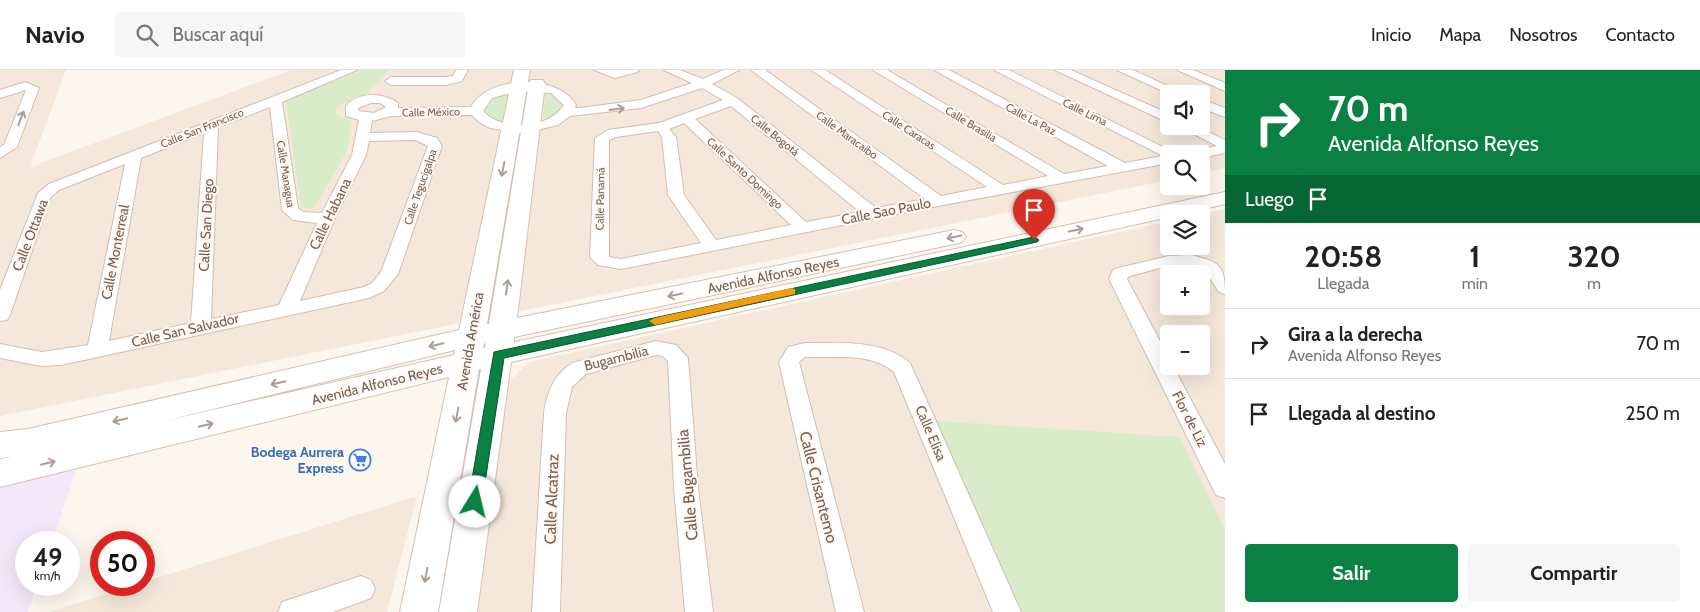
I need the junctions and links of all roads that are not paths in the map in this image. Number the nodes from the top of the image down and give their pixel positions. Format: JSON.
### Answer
{"nodes":[{"id":1,"x":351,"y":70,"type":"edge"},
{"id":2,"x":401,"y":70,"type":"edge"},
{"id":3,"x":462,"y":70,"type":"edge"},
{"id":4,"x":600,"y":70,"type":"edge"},
{"id":5,"x":633,"y":70,"type":"edge"},
{"id":6,"x":670,"y":70,"type":"edge"},
{"id":7,"x":712,"y":70,"type":"edge"},
{"id":8,"x":733,"y":70,"type":"edge"},
{"id":9,"x":756,"y":70,"type":"edge"},
{"id":10,"x":817,"y":70,"type":"edge"},
{"id":11,"x":879,"y":70,"type":"edge"},
{"id":12,"x":940,"y":70,"type":"edge"},
{"id":13,"x":1000,"y":70,"type":"edge"},
{"id":14,"x":1061,"y":70,"type":"edge"},
{"id":15,"x":1123,"y":70,"type":"edge"},
{"id":16,"x":1183,"y":70,"type":"edge"},
{"id":17,"x":529,"y":78,"type":"edge"},
{"id":18,"x":688,"y":78,"type":"junction"},
{"id":19,"x":391,"y":81,"type":"junction"},
{"id":20,"x":702,"y":83,"type":"junction"},
{"id":21,"x":1160,"y":86,"type":"edge"},
{"id":22,"x":1225,"y":87,"type":"edge"},
{"id":23,"x":0,"y":94,"type":"edge"},
{"id":24,"x":638,"y":94,"type":"junction"},
{"id":25,"x":275,"y":99,"type":"junction"},
{"id":26,"x":377,"y":99,"type":"junction"},
{"id":27,"x":733,"y":101,"type":"junction"},
{"id":28,"x":651,"y":102,"type":"junction"},
{"id":29,"x":477,"y":106,"type":"junction"},
{"id":30,"x":568,"y":106,"type":"junction"},
{"id":31,"x":389,"y":107,"type":"junction"},
{"id":32,"x":1210,"y":107,"type":"edge"},
{"id":33,"x":1225,"y":113,"type":"edge"},
{"id":34,"x":1160,"y":115,"type":"edge"},
{"id":35,"x":366,"y":118,"type":"junction"},
{"id":36,"x":687,"y":119,"type":"junction"},
{"id":37,"x":211,"y":124,"type":"junction"},
{"id":38,"x":521,"y":128,"type":"junction"},
{"id":39,"x":661,"y":128,"type":"junction"},
{"id":40,"x":1204,"y":135,"type":"edge"},
{"id":41,"x":362,"y":137,"type":"junction"},
{"id":42,"x":1225,"y":145,"type":"edge"},
{"id":43,"x":1160,"y":149,"type":"edge"},
{"id":44,"x":1225,"y":149,"type":"edge"},
{"id":45,"x":1210,"y":152,"type":"edge"},
{"id":46,"x":0,"y":154,"type":"edge"},
{"id":47,"x":134,"y":155,"type":"junction"},
{"id":48,"x":1160,"y":161,"type":"edge"},
{"id":49,"x":1122,"y":167,"type":"junction"},
{"id":50,"x":1063,"y":179,"type":"junction"},
{"id":51,"x":1225,"y":182,"type":"edge"},
{"id":52,"x":54,"y":187,"type":"joint"},
{"id":53,"x":1001,"y":190,"type":"junction"},
{"id":54,"x":1225,"y":198,"type":"edge"},
{"id":55,"x":938,"y":201,"type":"junction"},
{"id":56,"x":872,"y":213,"type":"junction"},
{"id":57,"x":327,"y":218,"type":"junction"},
{"id":58,"x":803,"y":228,"type":"junction"},
{"id":59,"x":712,"y":246,"type":"junction"},
{"id":60,"x":604,"y":261,"type":"joint"},
{"id":61,"x":1225,"y":288,"type":"edge"},
{"id":62,"x":369,"y":292,"type":"joint"},
{"id":63,"x":287,"y":308,"type":"junction"},
{"id":64,"x":0,"y":315,"type":"edge"},
{"id":65,"x":201,"y":326,"type":"junction"},
{"id":66,"x":500,"y":343,"type":"junction"},
{"id":67,"x":468,"y":349,"type":"junction"},
{"id":68,"x":96,"y":350,"type":"junction"},
{"id":69,"x":0,"y":351,"type":"edge"},
{"id":70,"x":678,"y":358,"type":"joint"},
{"id":71,"x":789,"y":362,"type":"joint"},
{"id":72,"x":559,"y":387,"type":"joint"},
{"id":73,"x":0,"y":445,"type":"edge"},
{"id":74,"x":0,"y":473,"type":"edge"},
{"id":75,"x":1225,"y":488,"type":"edge"},
{"id":76,"x":361,"y":589,"type":"dead end"},
{"id":77,"x":308,"y":609,"type":"edge"},
{"id":78,"x":419,"y":612,"type":"edge"},
{"id":79,"x":458,"y":612,"type":"edge"},
{"id":80,"x":546,"y":612,"type":"edge"},
{"id":81,"x":699,"y":612,"type":"edge"},
{"id":82,"x":850,"y":612,"type":"edge"},
{"id":83,"x":1007,"y":612,"type":"edge"}],
"edges":[{"from":1,"to":25,"type":"street","name":"Calle San Francisco"},
{"from":2,"to":19,"type":"street"},
{"from":3,"to":19,"type":"street"},
{"from":4,"to":5,"type":"street"},
{"from":6,"to":18,"type":"street","name":"Calle Bogotá"},
{"from":7,"to":18,"type":"street"},
{"from":8,"to":20,"type":"street"},
{"from":9,"to":55,"type":"street","name":"Calle Maracaibo"},
{"from":10,"to":53,"type":"street","name":"Calle Caracas"},
{"from":11,"to":50,"type":"street","name":"Calle Brasilia"},
{"from":12,"to":49,"type":"street","name":"Calle La Paz"},
{"from":13,"to":43,"type":"street","name":"Calle Lima"},
{"from":14,"to":34,"type":"street"},
{"from":15,"to":21,"type":"street"},
{"from":16,"to":22,"type":"street"},
{"from":17,"to":29,"type":"street"},
{"from":17,"to":30,"type":"street"},
{"from":17,"to":38,"type":"street","name":"Avenida América"},
{"from":18,"to":20,"type":"street","name":"Calle Bogotá"},
{"from":18,"to":24,"type":"street"},
{"from":19,"to":26,"type":"street"},
{"from":20,"to":27,"type":"street","name":"Calle Bogotá"},
{"from":20,"to":28,"type":"street"},
{"from":46,"to":23,"type":"street","one_way":true},
{"from":24,"to":28,"type":"street"},
{"from":24,"to":30,"type":"street"},
{"from":25,"to":37,"type":"street","name":"Calle San Francisco"},
{"from":25,"to":57,"type":"street","name":"Calle Managua"},
{"from":26,"to":31,"type":"street"},
{"from":26,"to":35,"type":"street"},
{"from":27,"to":36,"type":"street"},
{"from":27,"to":56,"type":"street","name":"Calle Bogotá"},
{"from":30,"to":28,"type":"street","one_way":true},
{"from":29,"to":31,"type":"street","name":"Calle México"},
{"from":29,"to":38,"type":"street"},
{"from":30,"to":38,"type":"street"},
{"from":31,"to":35,"type":"street"},
{"from":32,"to":33,"type":"street"},
{"from":35,"to":41,"type":"street","name":"Calle Habana"},
{"from":36,"to":39,"type":"street"},
{"from":36,"to":58,"type":"street","name":"Calle Santo Domingo"},
{"from":37,"to":47,"type":"street","name":"Calle San Francisco"},
{"from":37,"to":65,"type":"street","name":"Calle San Diego"},
{"from":66,"to":38,"type":"street","name":"Avenida América","one_way":true},
{"from":38,"to":67,"type":"street","name":"Avenida América","one_way":true},
{"from":39,"to":59,"type":"street"},
{"from":39,"to":60,"type":"street","name":"Calle Panamá"},
{"from":40,"to":42,"type":"street"},
{"from":41,"to":57,"type":"street","name":"Calle Habana"},
{"from":41,"to":62,"type":"street","name":"Calle Tegucigalpa"},
{"from":44,"to":45,"type":"street"},
{"from":47,"to":52,"type":"street","name":"Calle San Francisco"},
{"from":47,"to":68,"type":"street","name":"Calle Monterreal"},
{"from":48,"to":49,"type":"street","name":"Calle Sao Paulo"},
{"from":49,"to":50,"type":"street","name":"Calle Sao Paulo"},
{"from":50,"to":53,"type":"street","name":"Calle Sao Paulo"},
{"from":51,"to":66,"type":"street","name":"Avenida Alfonso Reyes","one_way":true},
{"from":52,"to":64,"type":"street","name":"Calle Ottawa"},
{"from":53,"to":55,"type":"street","name":"Calle Sao Paulo"},
{"from":66,"to":54,"type":"street","name":"Avenida Alfonso Reyes","one_way":true},
{"from":55,"to":56,"type":"street","name":"Calle Sao Paulo"},
{"from":56,"to":58,"type":"street","name":"Calle Sao Paulo"},
{"from":57,"to":63,"type":"street","name":"Calle Habana"},
{"from":58,"to":59,"type":"street","name":"Calle Sao Paulo"},
{"from":59,"to":60,"type":"street","name":"Calle Sao Paulo"},
{"from":61,"to":75,"type":"street","name":"Flor de Liz"},
{"from":62,"to":63,"type":"street","name":"Calle San Salvador"},
{"from":63,"to":65,"type":"street","name":"Calle San Salvador"},
{"from":65,"to":68,"type":"street","name":"Calle San Salvador"},
{"from":66,"to":67,"type":"street","name":"Avenida Alfonso Reyes"},
{"from":66,"to":79,"type":"street","name":"Avenida América"},
{"from":67,"to":73,"type":"street","name":"Avenida Alfonso Reyes","one_way":true},
{"from":74,"to":67,"type":"street","name":"Avenida Alfonso Reyes","one_way":true},
{"from":67,"to":78,"type":"street","name":"Avenida América","one_way":true},
{"from":68,"to":69,"type":"street","name":"Calle San Salvador"},
{"from":70,"to":72,"type":"street","name":"Bugambilia"},
{"from":70,"to":81,"type":"street","name":"Calle Bugambilia"},
{"from":71,"to":82,"type":"street","name":"Calle Crisantemo"},
{"from":71,"to":83,"type":"street","name":"Calle Elisa"},
{"from":72,"to":80,"type":"street","name":"Calle Alcatraz"},
{"from":76,"to":77,"type":"street"}]}
